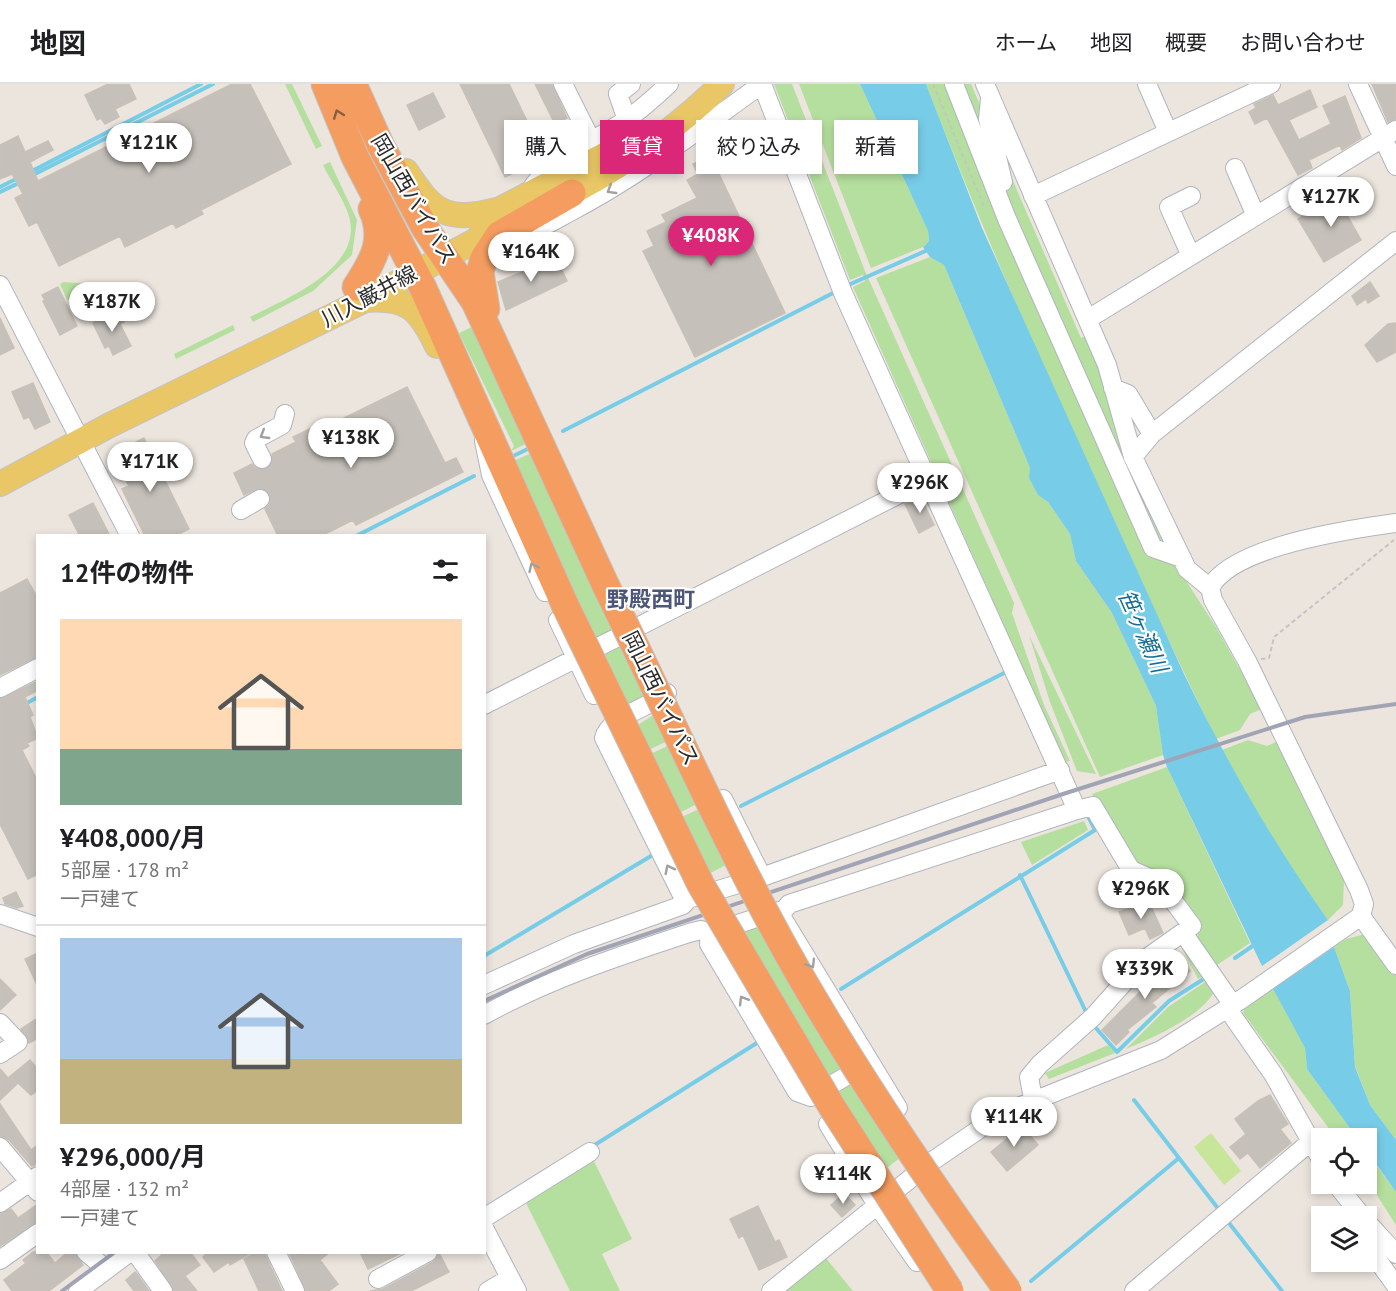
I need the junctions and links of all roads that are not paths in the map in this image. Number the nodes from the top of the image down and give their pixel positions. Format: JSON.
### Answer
{"nodes":[{"id":1,"x":325,"y":84,"type":"edge"},
{"id":2,"x":353,"y":84,"type":"edge"},
{"id":3,"x":563,"y":84,"type":"edge"},
{"id":4,"x":631,"y":84,"type":"edge"},
{"id":5,"x":669,"y":84,"type":"edge"},
{"id":6,"x":700,"y":84,"type":"edge"},
{"id":7,"x":722,"y":84,"type":"edge"},
{"id":8,"x":762,"y":84,"type":"edge"},
{"id":9,"x":954,"y":84,"type":"edge"},
{"id":10,"x":1147,"y":84,"type":"edge"},
{"id":11,"x":1271,"y":84,"type":"edge"},
{"id":12,"x":1358,"y":84,"type":"edge"},
{"id":13,"x":988,"y":87,"type":"edge"},
{"id":14,"x":628,"y":120,"type":"edge"},
{"id":15,"x":645,"y":120,"type":"edge"},
{"id":16,"x":658,"y":120,"type":"edge"},
{"id":17,"x":684,"y":120,"type":"edge"},
{"id":18,"x":1168,"y":132,"type":"junction"},
{"id":19,"x":1390,"y":134,"type":"edge"},
{"id":20,"x":600,"y":139,"type":"edge"},
{"id":21,"x":591,"y":140,"type":"junction"},
{"id":22,"x":380,"y":144,"type":"junction"},
{"id":23,"x":355,"y":157,"type":"junction"},
{"id":24,"x":600,"y":158,"type":"edge"},
{"id":25,"x":1396,"y":166,"type":"edge"},
{"id":26,"x":600,"y":168,"type":"edge"},
{"id":27,"x":1235,"y":168,"type":"dead end"},
{"id":28,"x":572,"y":193,"type":"junction"},
{"id":29,"x":526,"y":196,"type":"junction"},
{"id":30,"x":1033,"y":196,"type":"junction"},
{"id":31,"x":1191,"y":196,"type":"dead end"},
{"id":32,"x":1256,"y":216,"type":"junction"},
{"id":33,"x":1007,"y":219,"type":"junction"},
{"id":34,"x":503,"y":224,"type":"junction"},
{"id":35,"x":1396,"y":241,"type":"edge"},
{"id":36,"x":440,"y":250,"type":"junction"},
{"id":37,"x":1191,"y":256,"type":"junction"},
{"id":38,"x":411,"y":266,"type":"junction"},
{"id":39,"x":0,"y":285,"type":"edge"},
{"id":40,"x":360,"y":294,"type":"junction"},
{"id":41,"x":1088,"y":319,"type":"junction"},
{"id":42,"x":504,"y":366,"type":"junction"},
{"id":43,"x":465,"y":383,"type":"junction"},
{"id":44,"x":1113,"y":388,"type":"junction"},
{"id":45,"x":516,"y":395,"type":"junction"},
{"id":46,"x":285,"y":414,"type":"dead end"},
{"id":47,"x":481,"y":418,"type":"junction"},
{"id":48,"x":1152,"y":434,"type":"junction"},
{"id":49,"x":77,"y":435,"type":"junction"},
{"id":50,"x":1133,"y":457,"type":"junction"},
{"id":51,"x":262,"y":459,"type":"tunnel mouth"},
{"id":52,"x":0,"y":466,"type":"edge"},
{"id":53,"x":927,"y":480,"type":"junction"},
{"id":54,"x":0,"y":484,"type":"edge"},
{"id":55,"x":260,"y":499,"type":"tunnel mouth"},
{"id":56,"x":241,"y":510,"type":"dead end"},
{"id":57,"x":1396,"y":523,"type":"edge"},
{"id":58,"x":129,"y":534,"type":"edge"},
{"id":59,"x":1182,"y":558,"type":"junction"},
{"id":60,"x":1210,"y":588,"type":"junction"},
{"id":61,"x":637,"y":627,"type":"junction"},
{"id":62,"x":576,"y":658,"type":"junction"},
{"id":63,"x":36,"y":669,"type":"edge"},
{"id":64,"x":0,"y":688,"type":"edge"},
{"id":65,"x":668,"y":692,"type":"junction"},
{"id":66,"x":486,"y":704,"type":"edge"},
{"id":67,"x":612,"y":723,"type":"junction"},
{"id":68,"x":1060,"y":770,"type":"junction"},
{"id":69,"x":1082,"y":809,"type":"junction"},
{"id":70,"x":680,"y":861,"type":"dead end"},
{"id":71,"x":762,"y":877,"type":"junction"},
{"id":72,"x":688,"y":899,"type":"junction"},
{"id":73,"x":0,"y":914,"type":"edge"},
{"id":74,"x":781,"y":914,"type":"junction"},
{"id":75,"x":1357,"y":920,"type":"junction"},
{"id":76,"x":36,"y":926,"type":"edge"},
{"id":77,"x":710,"y":933,"type":"junction"},
{"id":78,"x":1184,"y":934,"type":"junction"},
{"id":79,"x":735,"y":960,"type":"dead end"},
{"id":80,"x":1396,"y":965,"type":"edge"},
{"id":81,"x":486,"y":984,"type":"edge"},
{"id":82,"x":1233,"y":1005,"type":"junction"},
{"id":83,"x":486,"y":1014,"type":"edge"},
{"id":84,"x":0,"y":1023,"type":"edge"},
{"id":85,"x":0,"y":1054,"type":"edge"},
{"id":86,"x":874,"y":1071,"type":"junction"},
{"id":87,"x":811,"y":1096,"type":"junction"},
{"id":88,"x":1033,"y":1099,"type":"junction"},
{"id":89,"x":1309,"y":1143,"type":"junction"},
{"id":90,"x":0,"y":1146,"type":"edge"},
{"id":91,"x":1311,"y":1146,"type":"edge"},
{"id":92,"x":590,"y":1152,"type":"dead end"},
{"id":93,"x":931,"y":1162,"type":"junction"},
{"id":94,"x":35,"y":1183,"type":"edge"},
{"id":95,"x":0,"y":1203,"type":"edge"},
{"id":96,"x":877,"y":1205,"type":"junction"},
{"id":97,"x":486,"y":1217,"type":"edge"},
{"id":98,"x":486,"y":1232,"type":"edge"},
{"id":99,"x":1377,"y":1233,"type":"edge"},
{"id":100,"x":36,"y":1234,"type":"edge"},
{"id":101,"x":88,"y":1254,"type":"edge"},
{"id":102,"x":127,"y":1254,"type":"edge"},
{"id":103,"x":136,"y":1254,"type":"edge"},
{"id":104,"x":277,"y":1254,"type":"edge"},
{"id":105,"x":424,"y":1254,"type":"edge"},
{"id":106,"x":1396,"y":1254,"type":"edge"},
{"id":107,"x":1377,"y":1259,"type":"edge"},
{"id":108,"x":0,"y":1260,"type":"edge"},
{"id":109,"x":111,"y":1267,"type":"junction"},
{"id":110,"x":378,"y":1279,"type":"dead end"},
{"id":111,"x":513,"y":1285,"type":"edge"},
{"id":112,"x":1396,"y":1286,"type":"edge"},
{"id":113,"x":78,"y":1291,"type":"edge"},
{"id":114,"x":164,"y":1291,"type":"edge"},
{"id":115,"x":295,"y":1291,"type":"edge"},
{"id":116,"x":488,"y":1291,"type":"edge"},
{"id":117,"x":771,"y":1291,"type":"edge"},
{"id":118,"x":936,"y":1291,"type":"edge"},
{"id":119,"x":950,"y":1291,"type":"edge"},
{"id":120,"x":1008,"y":1291,"type":"edge"},
{"id":121,"x":1022,"y":1291,"type":"edge"},
{"id":122,"x":1134,"y":1291,"type":"edge"}],
"edges":[{"from":23,"to":1,"type":"highway","name":"岡山西バイパス","one_way":true},
{"from":2,"to":22,"type":"highway","name":"岡山西バイパス"},
{"from":3,"to":21,"type":"street"},
{"from":4,"to":14,"type":"street"},
{"from":5,"to":15,"type":"street"},
{"from":6,"to":16,"type":"main road","name":"川入巌井線"},
{"from":7,"to":17,"type":"main road","name":"川入巌井線"},
{"from":8,"to":34,"type":"street","one_way":true},
{"from":8,"to":53,"type":"street"},
{"from":9,"to":33,"type":"street"},
{"from":10,"to":18,"type":"street"},
{"from":11,"to":18,"type":"street"},
{"from":12,"to":19,"type":"street"},
{"from":13,"to":30,"type":"street"},
{"from":13,"to":33,"type":"street"},
{"from":18,"to":30,"type":"street"},
{"from":19,"to":25,"type":"street"},
{"from":19,"to":32,"type":"street"},
{"from":20,"to":21,"type":"street"},
{"from":21,"to":29,"type":"street"},
{"from":22,"to":34,"type":"main road"},
{"from":22,"to":36,"type":"highway","name":"岡山西バイパス"},
{"from":23,"to":38,"type":"highway","name":"岡山西バイパス"},
{"from":23,"to":40,"type":"highway"},
{"from":24,"to":29,"type":"main road","name":"川入巌井線"},
{"from":26,"to":28,"type":"main road","name":"川入巌井線"},
{"from":27,"to":32,"type":"street"},
{"from":28,"to":34,"type":"highway"},
{"from":28,"to":36,"type":"main road","name":"川入巌井線"},
{"from":29,"to":34,"type":"main road","name":"川入巌井線"},
{"from":30,"to":41,"type":"street"},
{"from":31,"to":37,"type":"street"},
{"from":32,"to":37,"type":"street"},
{"from":33,"to":59,"type":"street"},
{"from":34,"to":36,"type":"main road","name":"川入巌井線"},
{"from":34,"to":42,"type":"highway"},
{"from":35,"to":48,"type":"street"},
{"from":36,"to":38,"type":"main road","name":"川入巌井線"},
{"from":36,"to":42,"type":"highway","name":"岡山西バイパス"},
{"from":37,"to":41,"type":"street"},
{"from":38,"to":40,"type":"main road","name":"川入巌井線"},
{"from":38,"to":43,"type":"highway","name":"岡山西バイパス"},
{"from":39,"to":49,"type":"street"},
{"from":40,"to":43,"type":"main road"},
{"from":40,"to":49,"type":"main road","name":"川入巌井線"},
{"from":41,"to":44,"type":"street"},
{"from":42,"to":45,"type":"highway","name":"岡山西バイパス"},
{"from":43,"to":47,"type":"highway","name":"岡山西バイパス"},
{"from":44,"to":48,"type":"street"},
{"from":44,"to":50,"type":"street"},
{"from":45,"to":61,"type":"street"},
{"from":45,"to":120,"type":"highway","name":"岡山西バイパス","bridge":true},
{"from":46,"to":51,"type":"street","one_way":true},
{"from":62,"to":47,"type":"street","one_way":true},
{"from":47,"to":119,"type":"highway","name":"岡山西バイパス","bridge":true},
{"from":48,"to":50,"type":"street"},
{"from":49,"to":52,"type":"main road","name":"川入巌井線"},
{"from":49,"to":54,"type":"main road","name":"川入巌井線"},
{"from":49,"to":58,"type":"street"},
{"from":50,"to":59,"type":"street"},
{"from":53,"to":61,"type":"street"},
{"from":53,"to":68,"type":"street"},
{"from":55,"to":56,"type":"street"},
{"from":57,"to":60,"type":"street"},
{"from":59,"to":60,"type":"street"},
{"from":60,"to":75,"type":"street"},
{"from":61,"to":62,"type":"street"},
{"from":61,"to":65,"type":"street"},
{"from":62,"to":66,"type":"street"},
{"from":62,"to":67,"type":"street"},
{"from":63,"to":64,"type":"street"},
{"from":65,"to":67,"type":"street"},
{"from":65,"to":71,"type":"street"},
{"from":67,"to":70,"type":"street"},
{"from":72,"to":67,"type":"street","one_way":true},
{"from":68,"to":69,"type":"street"},
{"from":68,"to":71,"type":"street"},
{"from":69,"to":74,"type":"street"},
{"from":69,"to":78,"type":"street"},
{"from":71,"to":72,"type":"street"},
{"from":72,"to":81,"type":"street"},
{"from":73,"to":76,"type":"street"},
{"from":74,"to":77,"type":"street"},
{"from":74,"to":86,"type":"street","one_way":true},
{"from":75,"to":80,"type":"street"},
{"from":75,"to":82,"type":"street"},
{"from":77,"to":83,"type":"street"},
{"from":87,"to":77,"type":"street","one_way":true},
{"from":78,"to":82,"type":"street"},
{"from":78,"to":88,"type":"street"},
{"from":79,"to":87,"type":"street"},
{"from":82,"to":88,"type":"street"},
{"from":82,"to":89,"type":"street"},
{"from":84,"to":85,"type":"street"},
{"from":86,"to":87,"type":"street"},
{"from":86,"to":93,"type":"street"},
{"from":87,"to":96,"type":"street"},
{"from":88,"to":93,"type":"street"},
{"from":89,"to":91,"type":"street"},
{"from":89,"to":122,"type":"street"},
{"from":90,"to":94,"type":"street"},
{"from":92,"to":97,"type":"street"},
{"from":93,"to":96,"type":"street"},
{"from":93,"to":121,"type":"street"},
{"from":94,"to":95,"type":"street"},
{"from":96,"to":117,"type":"street"},
{"from":96,"to":118,"type":"street"},
{"from":98,"to":111,"type":"street"},
{"from":99,"to":106,"type":"street"},
{"from":100,"to":108,"type":"street"},
{"from":101,"to":109,"type":"street"},
{"from":102,"to":109,"type":"street"},
{"from":103,"to":114,"type":"street"},
{"from":104,"to":115,"type":"street"},
{"from":105,"to":110,"type":"street"},
{"from":107,"to":112,"type":"street"},
{"from":109,"to":113,"type":"street"},
{"from":111,"to":116,"type":"street"}]}
